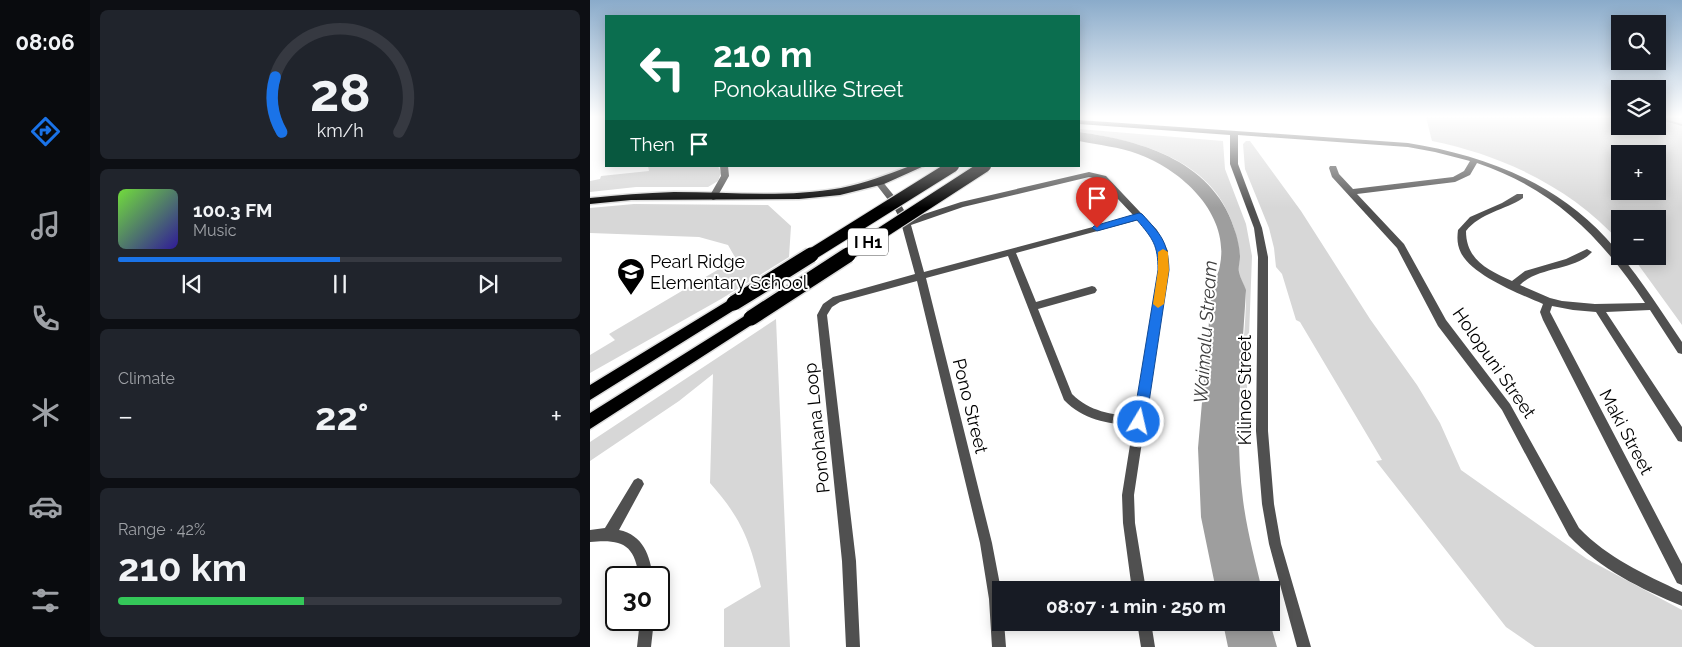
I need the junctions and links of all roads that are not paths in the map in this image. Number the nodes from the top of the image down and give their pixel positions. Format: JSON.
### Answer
{"nodes":[{"id":1,"x":1234,"y":147,"type":"edge"},
{"id":2,"x":1420,"y":147,"type":"edge"},
{"id":3,"x":1475,"y":160,"type":"junction"},
{"id":4,"x":724,"y":167,"type":"edge"},
{"id":5,"x":917,"y":167,"type":"edge"},
{"id":6,"x":951,"y":167,"type":"edge"},
{"id":7,"x":983,"y":167,"type":"edge"},
{"id":8,"x":1332,"y":168,"type":"dead end"},
{"id":9,"x":879,"y":183,"type":"junction"},
{"id":10,"x":1351,"y":192,"type":"junction"},
{"id":11,"x":713,"y":196,"type":"junction"},
{"id":12,"x":1520,"y":196,"type":"dead end"},
{"id":13,"x":590,"y":201,"type":"edge"},
{"id":14,"x":1139,"y":217,"type":"junction"},
{"id":15,"x":906,"y":223,"type":"junction"},
{"id":16,"x":1011,"y":251,"type":"junction"},
{"id":17,"x":1586,"y":252,"type":"dead end"},
{"id":18,"x":920,"y":276,"type":"junction"},
{"id":19,"x":1514,"y":286,"type":"junction"},
{"id":20,"x":1092,"y":290,"type":"dead end"},
{"id":21,"x":1549,"y":302,"type":"junction"},
{"id":22,"x":1651,"y":306,"type":"junction"},
{"id":23,"x":1032,"y":307,"type":"junction"},
{"id":24,"x":1598,"y":307,"type":"junction"},
{"id":25,"x":1682,"y":350,"type":"edge"},
{"id":26,"x":590,"y":393,"type":"edge"},
{"id":27,"x":590,"y":422,"type":"edge"},
{"id":28,"x":1139,"y":422,"type":"junction"},
{"id":29,"x":1682,"y":437,"type":"edge"},
{"id":30,"x":638,"y":484,"type":"dead end"},
{"id":31,"x":609,"y":534,"type":"junction"},
{"id":32,"x":590,"y":536,"type":"edge"},
{"id":33,"x":645,"y":566,"type":"edge"},
{"id":34,"x":1682,"y":578,"type":"edge"},
{"id":35,"x":1138,"y":581,"type":"edge"},
{"id":36,"x":1682,"y":599,"type":"edge"},
{"id":37,"x":646,"y":631,"type":"edge"},
{"id":38,"x":1145,"y":631,"type":"edge"},
{"id":39,"x":644,"y":647,"type":"edge"},
{"id":40,"x":853,"y":647,"type":"edge"},
{"id":41,"x":999,"y":647,"type":"edge"},
{"id":42,"x":1148,"y":647,"type":"edge"},
{"id":43,"x":1304,"y":647,"type":"edge"}],
"edges":[{"from":1,"to":43,"type":"street","name":"Kilinoe Street"},
{"from":2,"to":3,"type":"street"},
{"from":3,"to":10,"type":"street"},
{"from":3,"to":22,"type":"street"},
{"from":4,"to":11,"type":"street"},
{"from":5,"to":9,"type":"main road"},
{"from":6,"to":26,"type":"highway","number":"I H1","bridge":true},
{"from":7,"to":27,"type":"highway","number":"I H1","bridge":true},
{"from":8,"to":10,"type":"street","name":"Holopuni Street"},
{"from":9,"to":11,"type":"main road"},
{"from":9,"to":15,"type":"street","name":"Pono Street"},
{"from":10,"to":36,"type":"street","name":"Holopuni Street"},
{"from":11,"to":13,"type":"main road"},
{"from":12,"to":19,"type":"street"},
{"from":14,"to":15,"type":"street"},
{"from":14,"to":16,"type":"street"},
{"from":14,"to":28,"type":"street"},
{"from":15,"to":18,"type":"street","name":"Pono Street"},
{"from":16,"to":18,"type":"street"},
{"from":16,"to":23,"type":"street"},
{"from":17,"to":19,"type":"street"},
{"from":18,"to":40,"type":"street","name":"Ponohana Loop"},
{"from":18,"to":41,"type":"street","name":"Pono Street"},
{"from":19,"to":21,"type":"street"},
{"from":20,"to":23,"type":"street"},
{"from":21,"to":24,"type":"street"},
{"from":21,"to":34,"type":"street","name":"Maki Street"},
{"from":22,"to":24,"type":"street"},
{"from":22,"to":25,"type":"street"},
{"from":23,"to":28,"type":"street"},
{"from":24,"to":29,"type":"street"},
{"from":28,"to":35,"type":"street"},
{"from":30,"to":31,"type":"street"},
{"from":31,"to":32,"type":"street"},
{"from":31,"to":33,"type":"street"},
{"from":37,"to":39,"type":"street"},
{"from":38,"to":42,"type":"street"}]}
